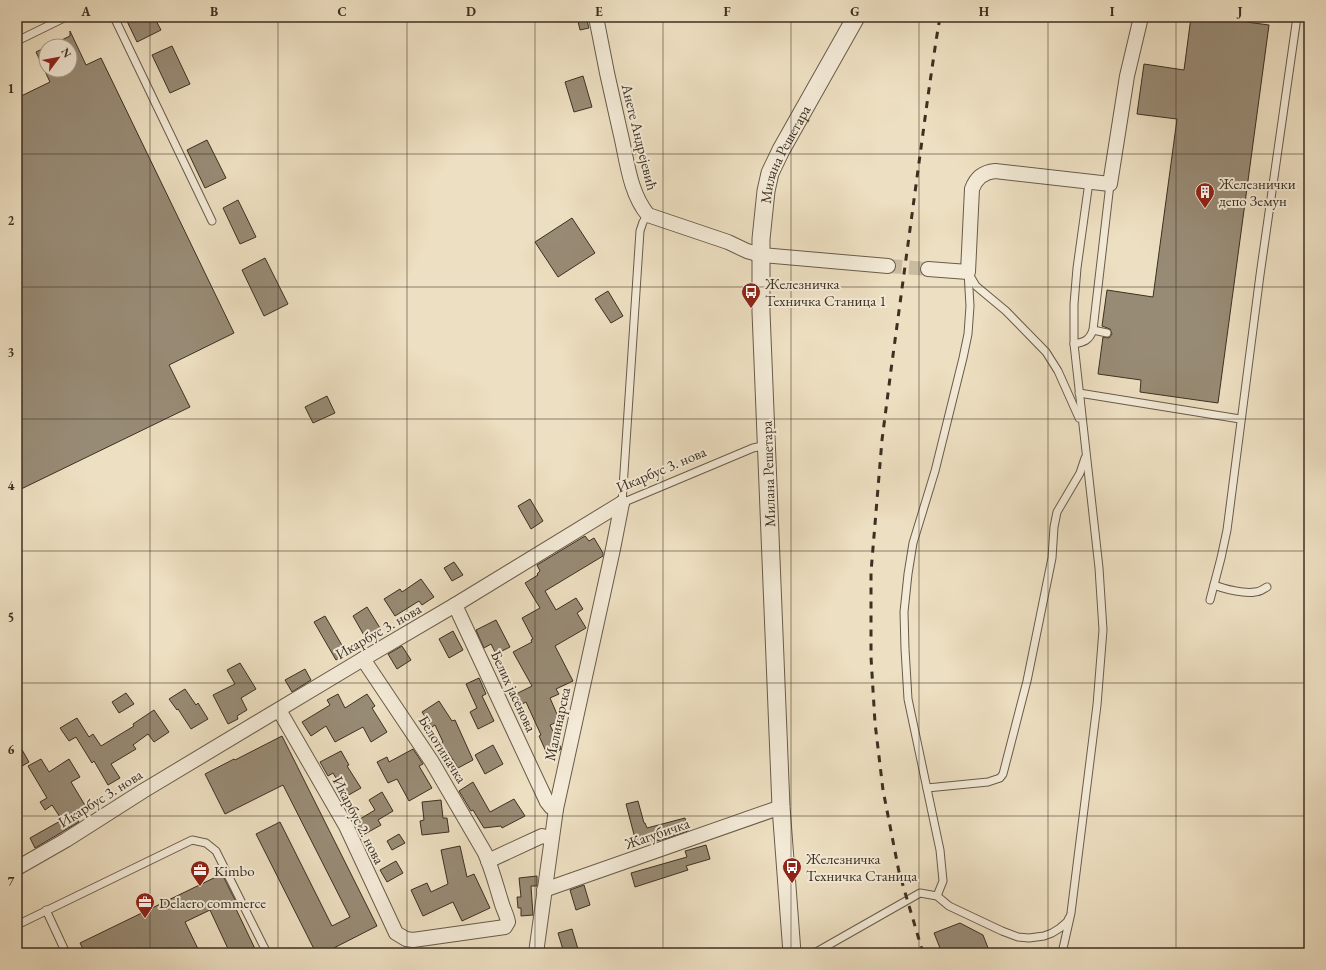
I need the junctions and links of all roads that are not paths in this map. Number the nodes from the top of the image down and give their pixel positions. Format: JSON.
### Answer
{"nodes":[{"id":1,"x":66,"y":17,"type":"edge"},
{"id":2,"x":114,"y":17,"type":"edge"},
{"id":3,"x":596,"y":17,"type":"edge"},
{"id":4,"x":856,"y":17,"type":"edge"},
{"id":5,"x":1140,"y":17,"type":"edge"},
{"id":6,"x":1297,"y":17,"type":"edge"},
{"id":7,"x":17,"y":41,"type":"edge"},
{"id":8,"x":1089,"y":182,"type":"junction"},
{"id":9,"x":1110,"y":184,"type":"junction"},
{"id":10,"x":648,"y":215,"type":"junction"},
{"id":11,"x":212,"y":221,"type":"dead end"},
{"id":12,"x":761,"y":255,"type":"junction"},
{"id":13,"x":888,"y":266,"type":"tunnel mouth"},
{"id":14,"x":928,"y":269,"type":"tunnel mouth"},
{"id":15,"x":968,"y":272,"type":"junction"},
{"id":16,"x":1093,"y":330,"type":"junction"},
{"id":17,"x":1108,"y":333,"type":"dead end"},
{"id":18,"x":1074,"y":344,"type":"junction"},
{"id":19,"x":1079,"y":393,"type":"junction"},
{"id":20,"x":1240,"y":419,"type":"junction"},
{"id":21,"x":1083,"y":426,"type":"junction"},
{"id":22,"x":767,"y":444,"type":"junction"},
{"id":23,"x":1086,"y":456,"type":"junction"},
{"id":24,"x":622,"y":503,"type":"junction"},
{"id":25,"x":1214,"y":585,"type":"junction"},
{"id":26,"x":1267,"y":587,"type":"dead end"},
{"id":27,"x":1210,"y":600,"type":"dead end"},
{"id":28,"x":455,"y":605,"type":"junction"},
{"id":29,"x":363,"y":658,"type":"junction"},
{"id":30,"x":279,"y":710,"type":"junction"},
{"id":31,"x":927,"y":788,"type":"junction"},
{"id":32,"x":781,"y":807,"type":"junction"},
{"id":33,"x":556,"y":809,"type":"junction"},
{"id":34,"x":551,"y":838,"type":"junction"},
{"id":35,"x":488,"y":861,"type":"junction"},
{"id":36,"x":17,"y":868,"type":"edge"},
{"id":37,"x":544,"y":890,"type":"junction"},
{"id":38,"x":937,"y":896,"type":"junction"},
{"id":39,"x":46,"y":910,"type":"junction"},
{"id":40,"x":1071,"y":913,"type":"junction"},
{"id":41,"x":508,"y":922,"type":"joint"},
{"id":42,"x":17,"y":925,"type":"edge"},
{"id":43,"x":66,"y":953,"type":"edge"},
{"id":44,"x":267,"y":953,"type":"edge"},
{"id":45,"x":536,"y":953,"type":"edge"},
{"id":46,"x":792,"y":953,"type":"edge"},
{"id":47,"x":812,"y":953,"type":"edge"},
{"id":48,"x":1062,"y":953,"type":"edge"}],
"edges":[{"from":1,"to":7,"type":"lane"},
{"from":2,"to":11,"type":"lane"},
{"from":3,"to":10,"type":"street","name":"Анете Андрејевић"},
{"from":4,"to":12,"type":"street","name":"Милана Решетара"},
{"from":5,"to":9,"type":"street"},
{"from":6,"to":20,"type":"lane"},
{"from":8,"to":9,"type":"street"},
{"from":8,"to":15,"type":"street"},
{"from":8,"to":18,"type":"lane"},
{"from":9,"to":16,"type":"lane"},
{"from":10,"to":12,"type":"street"},
{"from":10,"to":24,"type":"lane"},
{"from":12,"to":13,"type":"street"},
{"from":12,"to":22,"type":"street","name":"Милана Решетара"},
{"from":14,"to":15,"type":"street"},
{"from":15,"to":21,"type":"lane"},
{"from":15,"to":31,"type":"lane"},
{"from":16,"to":17,"type":"lane"},
{"from":16,"to":18,"type":"lane"},
{"from":18,"to":19,"type":"lane"},
{"from":19,"to":20,"type":"lane"},
{"from":19,"to":21,"type":"lane"},
{"from":20,"to":25,"type":"lane"},
{"from":21,"to":23,"type":"lane"},
{"from":22,"to":24,"type":"lane","name":"Икарбус 3. нова"},
{"from":22,"to":32,"type":"street","name":"Милана Решетара"},
{"from":23,"to":31,"type":"lane"},
{"from":23,"to":40,"type":"lane"},
{"from":24,"to":28,"type":"street","name":"Икарбус 3. нова"},
{"from":24,"to":33,"type":"street","name":"Малинарска"},
{"from":25,"to":26,"type":"lane"},
{"from":25,"to":27,"type":"lane"},
{"from":28,"to":29,"type":"street","name":"Икарбус 3. нова"},
{"from":28,"to":33,"type":"street","name":"Белих јасенова"},
{"from":29,"to":30,"type":"street","name":"Икарбус 3. нова"},
{"from":29,"to":35,"type":"street","name":"Белотиначка"},
{"from":30,"to":36,"type":"street","name":"Икарбус 3. нова"},
{"from":30,"to":41,"type":"street","name":"Икарбус 2. нова"},
{"from":31,"to":38,"type":"lane"},
{"from":32,"to":37,"type":"street","name":"Жагубичка"},
{"from":32,"to":46,"type":"street","name":"Милана Решетара"},
{"from":33,"to":34,"type":"street","name":"Малинарска"},
{"from":34,"to":35,"type":"street"},
{"from":34,"to":37,"type":"street","name":"Малинарска"},
{"from":35,"to":41,"type":"street","name":"Белотиначка"},
{"from":37,"to":45,"type":"street","name":"Малинарска"},
{"from":38,"to":40,"type":"lane"},
{"from":38,"to":47,"type":"lane"},
{"from":39,"to":42,"type":"lane"},
{"from":39,"to":43,"type":"lane"},
{"from":39,"to":44,"type":"lane"},
{"from":40,"to":48,"type":"lane"}]}
